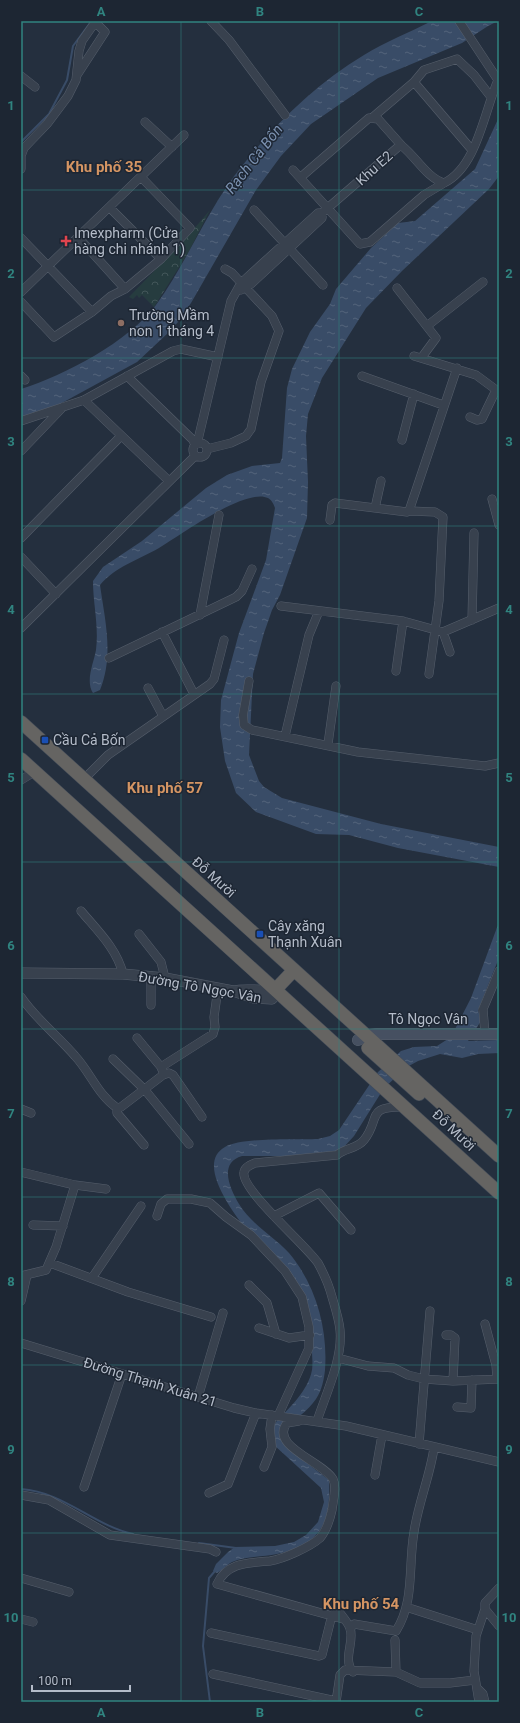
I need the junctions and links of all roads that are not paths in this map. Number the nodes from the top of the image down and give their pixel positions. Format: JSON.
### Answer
{"nodes":[{"id":1,"x":211,"y":21,"type":"edge"},
{"id":2,"x":458,"y":21,"type":"edge"},
{"id":3,"x":96,"y":22,"type":"edge"},
{"id":4,"x":77,"y":75,"type":"junction"},
{"id":5,"x":21,"y":76,"type":"edge"},
{"id":6,"x":498,"y":80,"type":"edge"},
{"id":7,"x":414,"y":82,"type":"junction"},
{"id":8,"x":35,"y":87,"type":"dead end"},
{"id":9,"x":491,"y":97,"type":"junction"},
{"id":10,"x":285,"y":115,"type":"dead end"},
{"id":11,"x":373,"y":117,"type":"junction"},
{"id":12,"x":145,"y":122,"type":"dead end"},
{"id":13,"x":184,"y":135,"type":"dead end"},
{"id":14,"x":402,"y":146,"type":"junction"},
{"id":15,"x":172,"y":147,"type":"junction"},
{"id":16,"x":472,"y":150,"type":"junction"},
{"id":17,"x":21,"y":168,"type":"edge"},
{"id":18,"x":293,"y":170,"type":"dead end"},
{"id":19,"x":141,"y":177,"type":"junction"},
{"id":20,"x":300,"y":177,"type":"junction"},
{"id":21,"x":444,"y":183,"type":"junction"},
{"id":22,"x":110,"y":208,"type":"junction"},
{"id":23,"x":254,"y":210,"type":"dead end"},
{"id":24,"x":325,"y":211,"type":"junction"},
{"id":25,"x":78,"y":237,"type":"junction"},
{"id":26,"x":21,"y":238,"type":"edge"},
{"id":27,"x":287,"y":247,"type":"junction"},
{"id":28,"x":161,"y":259,"type":"junction"},
{"id":29,"x":47,"y":266,"type":"junction"},
{"id":30,"x":225,"y":269,"type":"dead end"},
{"id":31,"x":484,"y":282,"type":"dead end"},
{"id":32,"x":244,"y":285,"type":"junction"},
{"id":33,"x":323,"y":285,"type":"dead end"},
{"id":34,"x":397,"y":288,"type":"dead end"},
{"id":35,"x":125,"y":289,"type":"junction"},
{"id":36,"x":21,"y":292,"type":"edge"},
{"id":37,"x":21,"y":302,"type":"edge"},
{"id":38,"x":92,"y":312,"type":"junction"},
{"id":39,"x":427,"y":326,"type":"junction"},
{"id":40,"x":218,"y":358,"type":"junction"},
{"id":41,"x":457,"y":368,"type":"junction"},
{"id":42,"x":127,"y":376,"type":"junction"},
{"id":43,"x":362,"y":376,"type":"dead end"},
{"id":44,"x":497,"y":391,"type":"edge"},
{"id":45,"x":414,"y":394,"type":"junction"},
{"id":46,"x":84,"y":400,"type":"junction"},
{"id":47,"x":64,"y":405,"type":"junction"},
{"id":48,"x":443,"y":405,"type":"junction"},
{"id":49,"x":470,"y":417,"type":"dead end"},
{"id":50,"x":21,"y":421,"type":"edge"},
{"id":51,"x":121,"y":436,"type":"junction"},
{"id":52,"x":402,"y":440,"type":"dead end"},
{"id":53,"x":196,"y":445,"type":"junction"},
{"id":54,"x":23,"y":446,"type":"edge"},
{"id":55,"x":207,"y":449,"type":"junction"},
{"id":56,"x":195,"y":456,"type":"junction"},
{"id":57,"x":169,"y":481,"type":"junction"},
{"id":58,"x":382,"y":481,"type":"dead end"},
{"id":59,"x":492,"y":499,"type":"dead end"},
{"id":60,"x":375,"y":508,"type":"junction"},
{"id":61,"x":410,"y":510,"type":"junction"},
{"id":62,"x":219,"y":516,"type":"dead end"},
{"id":63,"x":330,"y":520,"type":"dead end"},
{"id":64,"x":499,"y":525,"type":"edge"},
{"id":65,"x":474,"y":533,"type":"dead end"},
{"id":66,"x":21,"y":538,"type":"edge"},
{"id":67,"x":21,"y":557,"type":"edge"},
{"id":68,"x":252,"y":569,"type":"dead end"},
{"id":69,"x":56,"y":594,"type":"junction"},
{"id":70,"x":281,"y":606,"type":"dead end"},
{"id":71,"x":499,"y":608,"type":"edge"},
{"id":72,"x":320,"y":611,"type":"junction"},
{"id":73,"x":200,"y":615,"type":"junction"},
{"id":74,"x":472,"y":620,"type":"junction"},
{"id":75,"x":403,"y":621,"type":"junction"},
{"id":76,"x":21,"y":628,"type":"edge"},
{"id":77,"x":440,"y":630,"type":"junction"},
{"id":78,"x":162,"y":632,"type":"junction"},
{"id":79,"x":224,"y":640,"type":"dead end"},
{"id":80,"x":450,"y":652,"type":"dead end"},
{"id":81,"x":109,"y":658,"type":"dead end"},
{"id":82,"x":396,"y":671,"type":"dead end"},
{"id":83,"x":429,"y":674,"type":"dead end"},
{"id":84,"x":249,"y":681,"type":"dead end"},
{"id":85,"x":336,"y":686,"type":"dead end"},
{"id":86,"x":148,"y":688,"type":"dead end"},
{"id":87,"x":194,"y":694,"type":"junction"},
{"id":88,"x":163,"y":716,"type":"junction"},
{"id":89,"x":21,"y":722,"type":"edge"},
{"id":90,"x":21,"y":733,"type":"edge"},
{"id":91,"x":286,"y":736,"type":"junction"},
{"id":92,"x":328,"y":744,"type":"junction"},
{"id":93,"x":21,"y":748,"type":"edge"},
{"id":94,"x":21,"y":759,"type":"edge"},
{"id":95,"x":499,"y":763,"type":"edge"},
{"id":96,"x":34,"y":772,"type":"junction"},
{"id":97,"x":21,"y":780,"type":"edge"},
{"id":98,"x":83,"y":780,"type":"junction"},
{"id":99,"x":82,"y":911,"type":"dead end"},
{"id":100,"x":139,"y":934,"type":"dead end"},
{"id":101,"x":499,"y":972,"type":"edge"},
{"id":102,"x":21,"y":973,"type":"edge"},
{"id":103,"x":123,"y":974,"type":"junction"},
{"id":104,"x":152,"y":976,"type":"junction"},
{"id":105,"x":164,"y":978,"type":"junction"},
{"id":106,"x":282,"y":984,"type":"junction"},
{"id":107,"x":218,"y":988,"type":"junction"},
{"id":108,"x":21,"y":998,"type":"edge"},
{"id":109,"x":295,"y":1001,"type":"junction"},
{"id":110,"x":150,"y":1005,"type":"dead end"},
{"id":111,"x":480,"y":1034,"type":"junction"},
{"id":112,"x":499,"y":1034,"type":"edge"},
{"id":113,"x":137,"y":1038,"type":"dead end"},
{"id":114,"x":363,"y":1038,"type":"junction"},
{"id":115,"x":113,"y":1059,"type":"dead end"},
{"id":116,"x":378,"y":1064,"type":"junction"},
{"id":117,"x":162,"y":1071,"type":"junction"},
{"id":118,"x":397,"y":1080,"type":"junction"},
{"id":119,"x":145,"y":1090,"type":"junction"},
{"id":120,"x":405,"y":1107,"type":"junction"},
{"id":121,"x":117,"y":1108,"type":"junction"},
{"id":122,"x":21,"y":1109,"type":"edge"},
{"id":123,"x":31,"y":1113,"type":"dead end"},
{"id":124,"x":202,"y":1117,"type":"dead end"},
{"id":125,"x":189,"y":1144,"type":"dead end"},
{"id":126,"x":144,"y":1145,"type":"dead end"},
{"id":127,"x":499,"y":1156,"type":"edge"},
{"id":128,"x":499,"y":1166,"type":"edge"},
{"id":129,"x":21,"y":1172,"type":"edge"},
{"id":130,"x":499,"y":1181,"type":"edge"},
{"id":131,"x":75,"y":1186,"type":"junction"},
{"id":132,"x":106,"y":1189,"type":"dead end"},
{"id":133,"x":499,"y":1193,"type":"edge"},
{"id":134,"x":141,"y":1206,"type":"dead end"},
{"id":135,"x":157,"y":1216,"type":"dead end"},
{"id":136,"x":274,"y":1216,"type":"junction"},
{"id":137,"x":33,"y":1225,"type":"dead end"},
{"id":138,"x":63,"y":1226,"type":"junction"},
{"id":139,"x":351,"y":1230,"type":"dead end"},
{"id":140,"x":50,"y":1263,"type":"junction"},
{"id":141,"x":24,"y":1275,"type":"edge"},
{"id":142,"x":92,"y":1278,"type":"junction"},
{"id":143,"x":250,"y":1285,"type":"dead end"},
{"id":144,"x":21,"y":1301,"type":"edge"},
{"id":145,"x":430,"y":1310,"type":"dead end"},
{"id":146,"x":223,"y":1313,"type":"dead end"},
{"id":147,"x":211,"y":1317,"type":"dead end"},
{"id":148,"x":485,"y":1324,"type":"dead end"},
{"id":149,"x":259,"y":1328,"type":"dead end"},
{"id":150,"x":276,"y":1334,"type":"junction"},
{"id":151,"x":310,"y":1335,"type":"junction"},
{"id":152,"x":446,"y":1335,"type":"dead end"},
{"id":153,"x":21,"y":1343,"type":"edge"},
{"id":154,"x":338,"y":1358,"type":"junction"},
{"id":155,"x":122,"y":1374,"type":"junction"},
{"id":156,"x":424,"y":1379,"type":"junction"},
{"id":157,"x":498,"y":1379,"type":"edge"},
{"id":158,"x":472,"y":1380,"type":"junction"},
{"id":159,"x":453,"y":1381,"type":"junction"},
{"id":160,"x":198,"y":1397,"type":"junction"},
{"id":161,"x":457,"y":1407,"type":"dead end"},
{"id":162,"x":256,"y":1413,"type":"junction"},
{"id":163,"x":276,"y":1416,"type":"junction"},
{"id":164,"x":306,"y":1419,"type":"junction"},
{"id":165,"x":317,"y":1421,"type":"junction"},
{"id":166,"x":382,"y":1435,"type":"junction"},
{"id":167,"x":419,"y":1444,"type":"junction"},
{"id":168,"x":434,"y":1448,"type":"junction"},
{"id":169,"x":499,"y":1462,"type":"edge"},
{"id":170,"x":264,"y":1467,"type":"dead end"},
{"id":171,"x":375,"y":1475,"type":"dead end"},
{"id":172,"x":84,"y":1487,"type":"dead end"},
{"id":173,"x":209,"y":1493,"type":"dead end"},
{"id":174,"x":21,"y":1495,"type":"edge"},
{"id":175,"x":216,"y":1552,"type":"dead end"},
{"id":176,"x":21,"y":1578,"type":"edge"},
{"id":177,"x":499,"y":1588,"type":"edge"},
{"id":178,"x":69,"y":1592,"type":"dead end"},
{"id":179,"x":406,"y":1607,"type":"junction"},
{"id":180,"x":485,"y":1609,"type":"junction"},
{"id":181,"x":335,"y":1612,"type":"junction"},
{"id":182,"x":21,"y":1619,"type":"edge"},
{"id":183,"x":33,"y":1622,"type":"dead end"},
{"id":184,"x":499,"y":1626,"type":"edge"},
{"id":185,"x":350,"y":1629,"type":"junction"},
{"id":186,"x":478,"y":1630,"type":"junction"},
{"id":187,"x":211,"y":1633,"type":"dead end"},
{"id":188,"x":395,"y":1640,"type":"dead end"},
{"id":189,"x":354,"y":1672,"type":"junction"},
{"id":190,"x":396,"y":1672,"type":"junction"},
{"id":191,"x":213,"y":1674,"type":"dead end"},
{"id":192,"x":475,"y":1680,"type":"junction"},
{"id":193,"x":478,"y":1688,"type":"junction"},
{"id":194,"x":336,"y":1702,"type":"edge"},
{"id":195,"x":478,"y":1702,"type":"edge"},
{"id":196,"x":486,"y":1702,"type":"edge"}],
"edges":[{"from":1,"to":10,"type":"street"},
{"from":2,"to":6,"type":"street"},
{"from":3,"to":4,"type":"street"},
{"from":3,"to":4,"type":"street"},
{"from":4,"to":17,"type":"street"},
{"from":5,"to":8,"type":"street"},
{"from":6,"to":9,"type":"street"},
{"from":7,"to":9,"type":"street"},
{"from":7,"to":11,"type":"street"},
{"from":7,"to":16,"type":"street"},
{"from":9,"to":16,"type":"street"},
{"from":11,"to":14,"type":"street"},
{"from":11,"to":20,"type":"street"},
{"from":12,"to":15,"type":"street"},
{"from":13,"to":15,"type":"street"},
{"from":14,"to":21,"type":"street","name":"Khu E2"},
{"from":14,"to":24,"type":"street","name":"Khu E2"},
{"from":15,"to":19,"type":"street"},
{"from":16,"to":21,"type":"street"},
{"from":18,"to":20,"type":"street"},
{"from":19,"to":22,"type":"street"},
{"from":19,"to":28,"type":"street"},
{"from":20,"to":24,"type":"street"},
{"from":21,"to":24,"type":"street"},
{"from":22,"to":25,"type":"street"},
{"from":22,"to":28,"type":"street"},
{"from":23,"to":27,"type":"street"},
{"from":24,"to":27,"type":"street","name":"Khu E2"},
{"from":25,"to":29,"type":"street"},
{"from":25,"to":35,"type":"street"},
{"from":26,"to":29,"type":"street"},
{"from":27,"to":32,"type":"street","name":"Khu E2"},
{"from":27,"to":33,"type":"street"},
{"from":28,"to":35,"type":"street"},
{"from":29,"to":36,"type":"street"},
{"from":29,"to":38,"type":"street"},
{"from":30,"to":32,"type":"street"},
{"from":31,"to":39,"type":"street"},
{"from":32,"to":40,"type":"street"},
{"from":32,"to":55,"type":"street"},
{"from":34,"to":39,"type":"street"},
{"from":35,"to":38,"type":"street"},
{"from":37,"to":38,"type":"street"},
{"from":39,"to":41,"type":"street"},
{"from":40,"to":42,"type":"street"},
{"from":40,"to":53,"type":"street"},
{"from":41,"to":44,"type":"street"},
{"from":41,"to":48,"type":"street"},
{"from":42,"to":46,"type":"street"},
{"from":42,"to":53,"type":"street"},
{"from":43,"to":45,"type":"street"},
{"from":44,"to":49,"type":"street"},
{"from":45,"to":48,"type":"street"},
{"from":45,"to":52,"type":"street"},
{"from":46,"to":47,"type":"street"},
{"from":46,"to":51,"type":"street"},
{"from":47,"to":50,"type":"street"},
{"from":47,"to":54,"type":"street"},
{"from":48,"to":61,"type":"street"},
{"from":51,"to":57,"type":"street"},
{"from":51,"to":66,"type":"street"},
{"from":53,"to":55,"type":"street"},
{"from":53,"to":56,"type":"street"},
{"from":55,"to":56,"type":"street"},
{"from":56,"to":57,"type":"street"},
{"from":57,"to":69,"type":"street"},
{"from":58,"to":60,"type":"street"},
{"from":59,"to":64,"type":"street"},
{"from":60,"to":61,"type":"street"},
{"from":60,"to":63,"type":"street"},
{"from":61,"to":77,"type":"street"},
{"from":62,"to":73,"type":"street"},
{"from":65,"to":74,"type":"street"},
{"from":67,"to":69,"type":"street"},
{"from":68,"to":73,"type":"street"},
{"from":69,"to":76,"type":"street"},
{"from":70,"to":72,"type":"street"},
{"from":71,"to":74,"type":"street"},
{"from":72,"to":75,"type":"street"},
{"from":72,"to":91,"type":"street"},
{"from":73,"to":78,"type":"street"},
{"from":74,"to":77,"type":"street"},
{"from":75,"to":77,"type":"street"},
{"from":75,"to":82,"type":"street"},
{"from":77,"to":80,"type":"street"},
{"from":77,"to":83,"type":"street"},
{"from":78,"to":81,"type":"street"},
{"from":78,"to":87,"type":"street"},
{"from":79,"to":87,"type":"street"},
{"from":84,"to":91,"type":"street"},
{"from":85,"to":92,"type":"street"},
{"from":86,"to":88,"type":"street"},
{"from":87,"to":88,"type":"street"},
{"from":88,"to":98,"type":"street"},
{"from":89,"to":98,"type":"highway","name":"Đỗ Mười"},
{"from":90,"to":106,"type":"highway","name":"Đỗ Mười"},
{"from":91,"to":92,"type":"street"},
{"from":92,"to":95,"type":"street"},
{"from":93,"to":106,"type":"highway","name":"Đỗ Mười"},
{"from":94,"to":96,"type":"highway","name":"Đỗ Mười"},
{"from":96,"to":97,"type":"street"},
{"from":96,"to":106,"type":"highway","name":"Đỗ Mười"},
{"from":98,"to":106,"type":"highway","name":"Đỗ Mười"},
{"from":99,"to":103,"type":"street"},
{"from":100,"to":105,"type":"street"},
{"from":101,"to":111,"type":"street"},
{"from":102,"to":103,"type":"street","name":"Đường Tô Ngọc Vân"},
{"from":103,"to":104,"type":"street","name":"Đường Tô Ngọc Vân"},
{"from":104,"to":105,"type":"street","name":"Đường Tô Ngọc Vân"},
{"from":104,"to":110,"type":"street"},
{"from":105,"to":107,"type":"street","name":"Đường Tô Ngọc Vân"},
{"from":106,"to":107,"type":"street","name":"Đường Tô Ngọc Vân"},
{"from":106,"to":109,"type":"highway","name":"Đỗ Mười"},
{"from":106,"to":109,"type":"highway"},
{"from":106,"to":114,"type":"highway","name":"Đỗ Mười"},
{"from":107,"to":117,"type":"street"},
{"from":108,"to":121,"type":"street"},
{"from":109,"to":116,"type":"highway","name":"Đỗ Mười"},
{"from":111,"to":112,"type":"main road","name":"Tô Ngọc Vân"},
{"from":111,"to":114,"type":"main road","name":"Tô Ngọc Vân"},
{"from":113,"to":117,"type":"street"},
{"from":114,"to":116,"type":"highway","name":"Đỗ Mười"},
{"from":115,"to":119,"type":"street"},
{"from":116,"to":118,"type":"highway"},
{"from":116,"to":118,"type":"highway"},
{"from":117,"to":119,"type":"street"},
{"from":117,"to":124,"type":"street"},
{"from":118,"to":120,"type":"highway","name":"Đỗ Mười"},
{"from":118,"to":127,"type":"highway","name":"Đỗ Mười"},
{"from":118,"to":128,"type":"highway","name":"Đỗ Mười"},
{"from":118,"to":130,"type":"highway","name":"Đỗ Mười"},
{"from":119,"to":121,"type":"street"},
{"from":119,"to":125,"type":"street"},
{"from":120,"to":133,"type":"highway","name":"Đỗ Mười"},
{"from":120,"to":136,"type":"street"},
{"from":121,"to":126,"type":"street"},
{"from":122,"to":123,"type":"street"},
{"from":129,"to":131,"type":"street"},
{"from":131,"to":132,"type":"street"},
{"from":131,"to":138,"type":"street"},
{"from":134,"to":142,"type":"street"},
{"from":135,"to":151,"type":"street"},
{"from":136,"to":139,"type":"street"},
{"from":136,"to":154,"type":"street"},
{"from":137,"to":138,"type":"street"},
{"from":138,"to":140,"type":"street"},
{"from":140,"to":141,"type":"street"},
{"from":140,"to":142,"type":"street"},
{"from":141,"to":144,"type":"street"},
{"from":142,"to":147,"type":"street"},
{"from":143,"to":150,"type":"street"},
{"from":145,"to":156,"type":"street"},
{"from":146,"to":160,"type":"street"},
{"from":148,"to":157,"type":"street"},
{"from":149,"to":150,"type":"street"},
{"from":150,"to":151,"type":"street"},
{"from":151,"to":163,"type":"street"},
{"from":152,"to":159,"type":"street"},
{"from":153,"to":155,"type":"street","name":"Đường Thạnh Xuân 21"},
{"from":154,"to":156,"type":"street"},
{"from":154,"to":165,"type":"street"},
{"from":155,"to":160,"type":"street","name":"Đường Thạnh Xuân 21"},
{"from":155,"to":172,"type":"street"},
{"from":156,"to":159,"type":"street"},
{"from":156,"to":167,"type":"street"},
{"from":157,"to":158,"type":"street"},
{"from":158,"to":159,"type":"street"},
{"from":158,"to":161,"type":"street"},
{"from":160,"to":162,"type":"street","name":"Đường Thạnh Xuân 21"},
{"from":162,"to":163,"type":"street","name":"Đường Thạnh Xuân 21"},
{"from":162,"to":173,"type":"street"},
{"from":163,"to":164,"type":"street","name":"Đường Thạnh Xuân 21"},
{"from":163,"to":170,"type":"street"},
{"from":164,"to":165,"type":"street"},
{"from":164,"to":181,"type":"street"},
{"from":165,"to":166,"type":"street"},
{"from":166,"to":167,"type":"street"},
{"from":166,"to":171,"type":"street"},
{"from":167,"to":168,"type":"street"},
{"from":168,"to":169,"type":"street"},
{"from":168,"to":179,"type":"street"},
{"from":174,"to":175,"type":"street"},
{"from":176,"to":178,"type":"street"},
{"from":177,"to":180,"type":"street"},
{"from":179,"to":185,"type":"street"},
{"from":179,"to":186,"type":"street"},
{"from":180,"to":184,"type":"street"},
{"from":180,"to":186,"type":"street"},
{"from":181,"to":185,"type":"street"},
{"from":181,"to":187,"type":"street"},
{"from":182,"to":183,"type":"street"},
{"from":185,"to":189,"type":"street"},
{"from":186,"to":192,"type":"street"},
{"from":188,"to":190,"type":"street"},
{"from":189,"to":190,"type":"street"},
{"from":189,"to":194,"type":"street"},
{"from":190,"to":192,"type":"street"},
{"from":191,"to":194,"type":"street"},
{"from":192,"to":193,"type":"street"},
{"from":193,"to":195,"type":"street"},
{"from":193,"to":196,"type":"street"}]}
